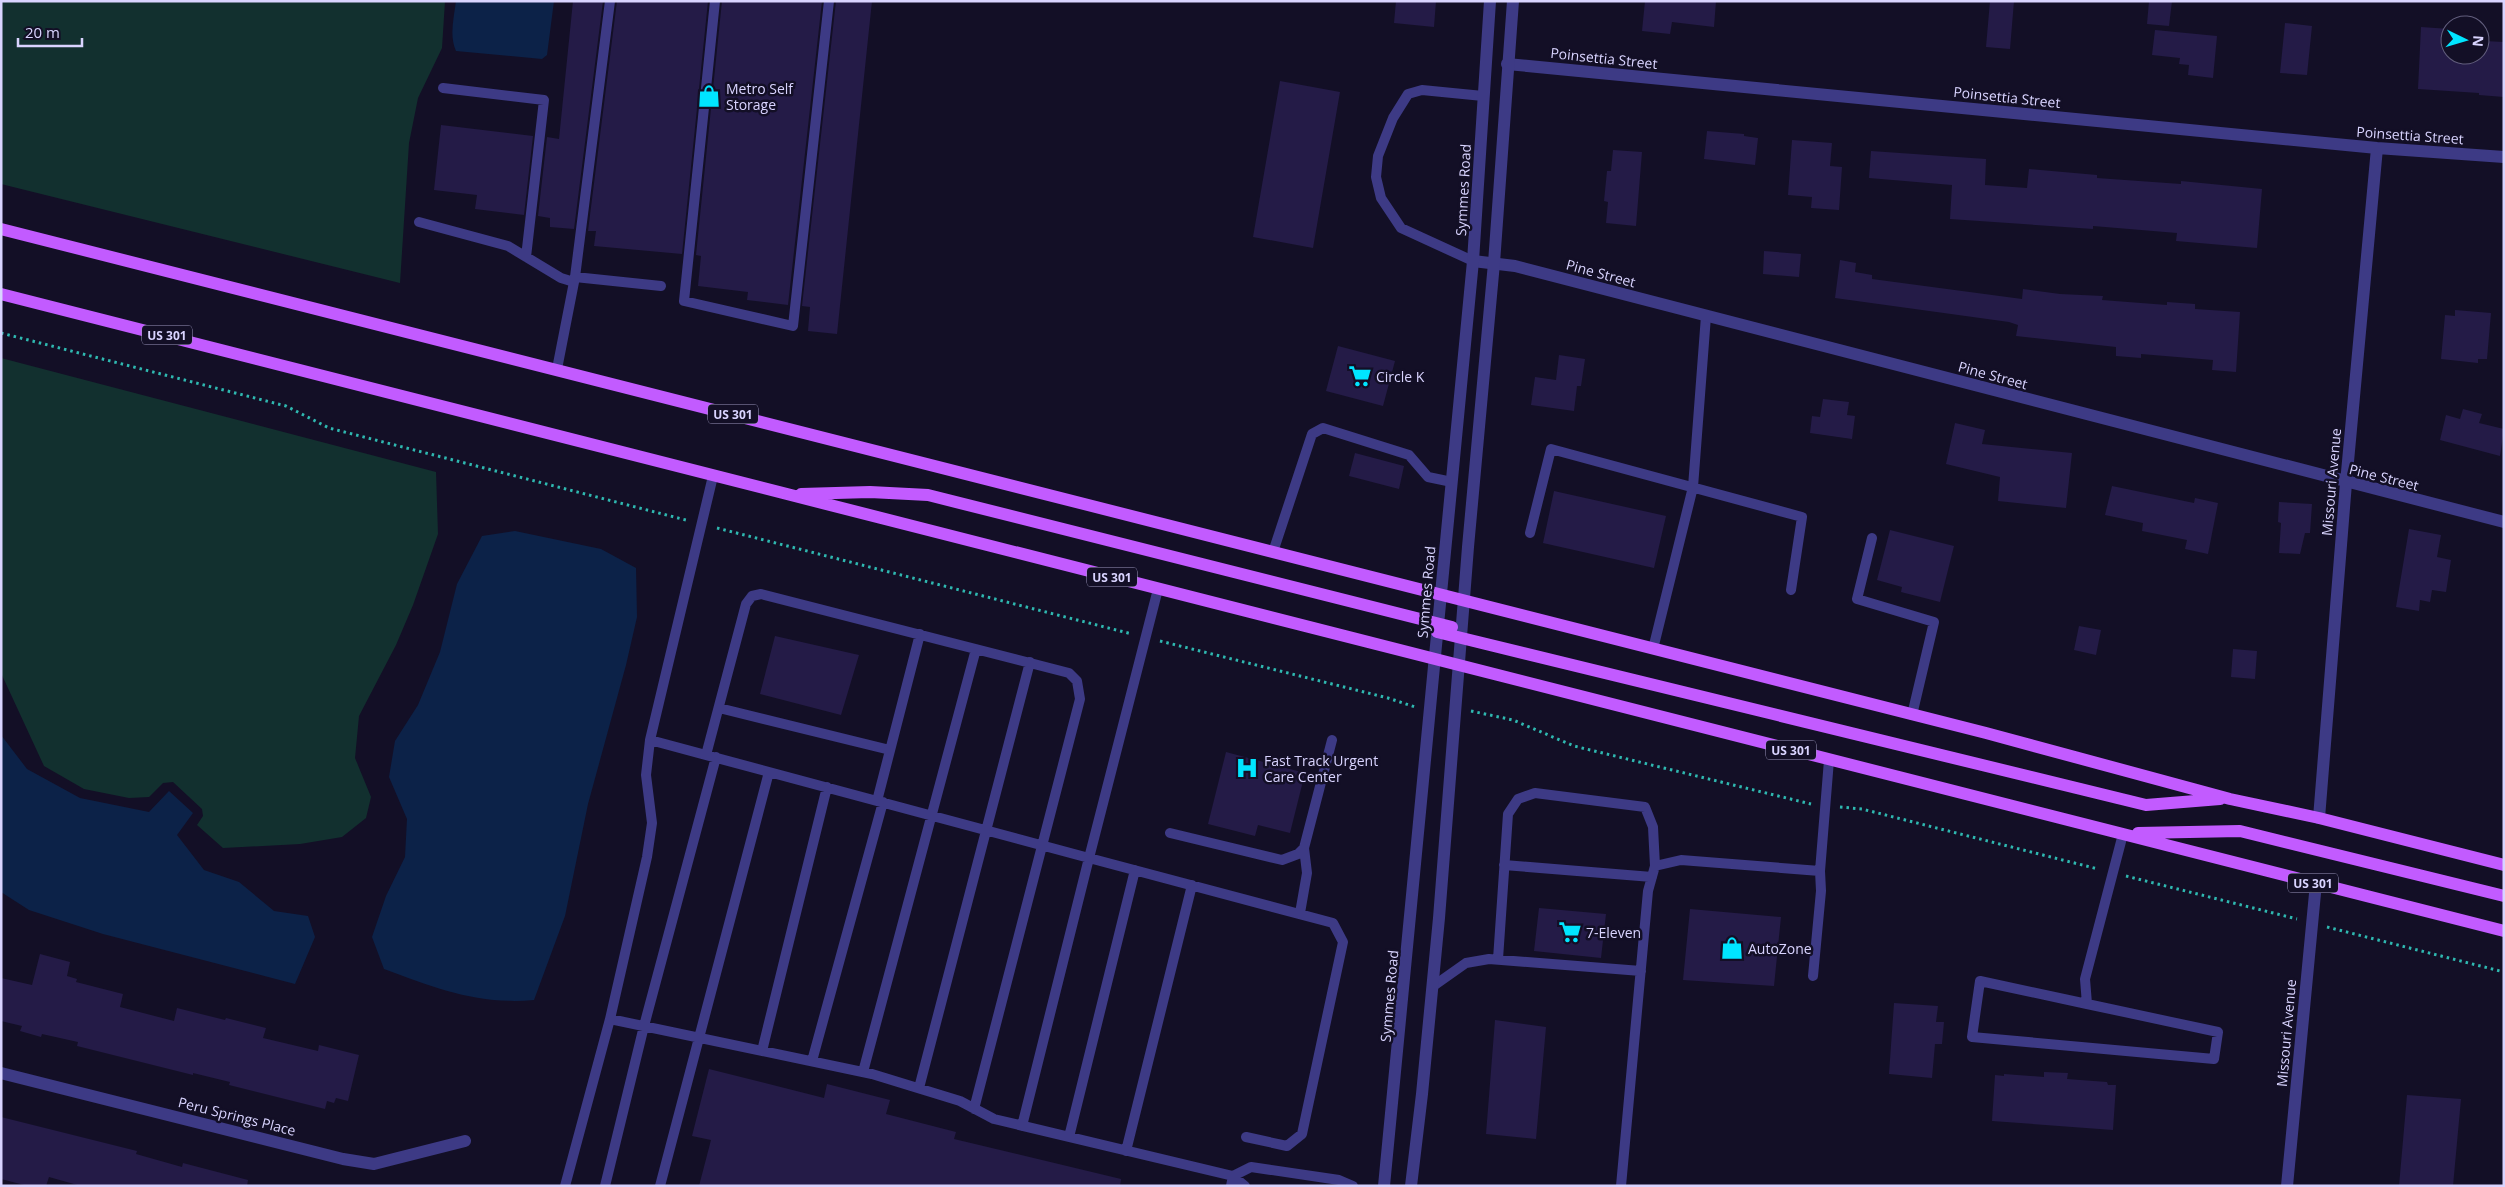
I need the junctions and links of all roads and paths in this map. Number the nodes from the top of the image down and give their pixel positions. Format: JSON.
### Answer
{"nodes":[{"id":1,"x":610,"y":1,"type":"edge"},
{"id":2,"x":715,"y":1,"type":"edge"},
{"id":3,"x":829,"y":1,"type":"edge"},
{"id":4,"x":1490,"y":1,"type":"edge"},
{"id":5,"x":1513,"y":1,"type":"edge"},
{"id":6,"x":1507,"y":64,"type":"junction"},
{"id":7,"x":443,"y":88,"type":"dead end"},
{"id":8,"x":1483,"y":96,"type":"junction"},
{"id":9,"x":2377,"y":148,"type":"junction"},
{"id":10,"x":2504,"y":156,"type":"edge"},
{"id":11,"x":419,"y":222,"type":"dead end"},
{"id":12,"x":1,"y":229,"type":"edge"},
{"id":13,"x":526,"y":257,"type":"junction"},
{"id":14,"x":1473,"y":261,"type":"junction"},
{"id":15,"x":1494,"y":263,"type":"junction"},
{"id":16,"x":575,"y":280,"type":"junction"},
{"id":17,"x":661,"y":286,"type":"dead end"},
{"id":18,"x":1,"y":294,"type":"edge"},
{"id":19,"x":1706,"y":316,"type":"junction"},
{"id":20,"x":1,"y":334,"type":"edge"},
{"id":21,"x":557,"y":369,"type":"junction"},
{"id":22,"x":712,"y":476,"type":"junction"},
{"id":23,"x":1452,"y":482,"type":"junction"},
{"id":24,"x":2346,"y":483,"type":"junction"},
{"id":25,"x":1693,"y":487,"type":"junction"},
{"id":26,"x":789,"y":495,"type":"junction"},
{"id":27,"x":670,"y":516,"type":"dead end"},
{"id":28,"x":2504,"y":522,"type":"edge"},
{"id":29,"x":731,"y":532,"type":"dead end"},
{"id":30,"x":1530,"y":533,"type":"dead end"},
{"id":31,"x":1872,"y":538,"type":"dead end"},
{"id":32,"x":1273,"y":552,"type":"junction"},
{"id":33,"x":1158,"y":589,"type":"junction"},
{"id":34,"x":1791,"y":590,"type":"dead end"},
{"id":35,"x":1441,"y":595,"type":"junction"},
{"id":36,"x":1464,"y":601,"type":"junction"},
{"id":37,"x":1108,"y":628,"type":"dead end"},
{"id":38,"x":1438,"y":628,"type":"junction"},
{"id":39,"x":1461,"y":633,"type":"junction"},
{"id":40,"x":920,"y":634,"type":"junction"},
{"id":41,"x":1175,"y":645,"type":"dead end"},
{"id":42,"x":976,"y":648,"type":"junction"},
{"id":43,"x":1653,"y":649,"type":"junction"},
{"id":44,"x":1435,"y":659,"type":"junction"},
{"id":45,"x":1030,"y":662,"type":"junction"},
{"id":46,"x":1459,"y":665,"type":"junction"},
{"id":47,"x":1410,"y":707,"type":"dead end"},
{"id":48,"x":718,"y":708,"type":"junction"},
{"id":49,"x":1482,"y":712,"type":"dead end"},
{"id":50,"x":1912,"y":715,"type":"junction"},
{"id":51,"x":650,"y":740,"type":"junction"},
{"id":52,"x":1332,"y":740,"type":"dead end"},
{"id":53,"x":890,"y":750,"type":"junction"},
{"id":54,"x":711,"y":756,"type":"junction"},
{"id":55,"x":1829,"y":760,"type":"junction"},
{"id":56,"x":769,"y":772,"type":"junction"},
{"id":57,"x":827,"y":788,"type":"junction"},
{"id":58,"x":2230,"y":798,"type":"junction"},
{"id":59,"x":880,"y":802,"type":"junction"},
{"id":60,"x":1798,"y":802,"type":"dead end"},
{"id":61,"x":1846,"y":808,"type":"dead end"},
{"id":62,"x":930,"y":815,"type":"junction"},
{"id":63,"x":2318,"y":818,"type":"junction"},
{"id":64,"x":987,"y":831,"type":"junction"},
{"id":65,"x":1170,"y":833,"type":"dead end"},
{"id":66,"x":2123,"y":834,"type":"junction"},
{"id":67,"x":1044,"y":845,"type":"junction"},
{"id":68,"x":1304,"y":848,"type":"junction"},
{"id":69,"x":1089,"y":858,"type":"junction"},
{"id":70,"x":1504,"y":865,"type":"junction"},
{"id":71,"x":2504,"y":865,"type":"edge"},
{"id":72,"x":1655,"y":866,"type":"junction"},
{"id":73,"x":1135,"y":870,"type":"junction"},
{"id":74,"x":1820,"y":872,"type":"junction"},
{"id":75,"x":2113,"y":873,"type":"junction"},
{"id":76,"x":1652,"y":877,"type":"junction"},
{"id":77,"x":2316,"y":884,"type":"junction"},
{"id":78,"x":1192,"y":885,"type":"junction"},
{"id":79,"x":2504,"y":896,"type":"edge"},
{"id":80,"x":1300,"y":913,"type":"junction"},
{"id":81,"x":2301,"y":920,"type":"dead end"},
{"id":82,"x":2327,"y":927,"type":"dead end"},
{"id":83,"x":2504,"y":931,"type":"edge"},
{"id":84,"x":1498,"y":959,"type":"junction"},
{"id":85,"x":1640,"y":971,"type":"junction"},
{"id":86,"x":2504,"y":972,"type":"edge"},
{"id":87,"x":1813,"y":976,"type":"dead end"},
{"id":88,"x":1432,"y":987,"type":"junction"},
{"id":89,"x":2087,"y":1004,"type":"junction"},
{"id":90,"x":610,"y":1019,"type":"junction"},
{"id":91,"x":644,"y":1026,"type":"junction"},
{"id":92,"x":700,"y":1038,"type":"junction"},
{"id":93,"x":762,"y":1051,"type":"junction"},
{"id":94,"x":812,"y":1061,"type":"junction"},
{"id":95,"x":863,"y":1072,"type":"junction"},
{"id":96,"x":1,"y":1074,"type":"edge"},
{"id":97,"x":919,"y":1088,"type":"junction"},
{"id":98,"x":974,"y":1108,"type":"junction"},
{"id":99,"x":1022,"y":1126,"type":"junction"},
{"id":100,"x":1069,"y":1137,"type":"junction"},
{"id":101,"x":1246,"y":1137,"type":"dead end"},
{"id":102,"x":465,"y":1141,"type":"dead end"},
{"id":103,"x":1126,"y":1151,"type":"junction"},
{"id":104,"x":1232,"y":1181,"type":"edge"},
{"id":105,"x":565,"y":1186,"type":"edge"},
{"id":106,"x":605,"y":1186,"type":"edge"},
{"id":107,"x":660,"y":1186,"type":"edge"},
{"id":108,"x":1245,"y":1186,"type":"edge"},
{"id":109,"x":1353,"y":1186,"type":"edge"},
{"id":110,"x":1384,"y":1186,"type":"edge"},
{"id":111,"x":1410,"y":1186,"type":"edge"},
{"id":112,"x":1620,"y":1186,"type":"edge"},
{"id":113,"x":2288,"y":1186,"type":"edge"}],
"edges":[{"from":1,"to":16,"type":"lane"},
{"from":2,"to":3,"type":"lane"},
{"from":4,"to":8,"type":"street","name":"Symmes Road"},
{"from":5,"to":6,"type":"street"},
{"from":6,"to":9,"type":"street","name":"Poinsettia Street"},
{"from":6,"to":15,"type":"street"},
{"from":7,"to":13,"type":"lane"},
{"from":8,"to":14,"type":"street","name":"Symmes Road"},
{"from":8,"to":14,"type":"lane"},
{"from":9,"to":10,"type":"street","name":"Poinsettia Street"},
{"from":9,"to":24,"type":"street","name":"Missouri Avenue"},
{"from":11,"to":13,"type":"lane"},
{"from":12,"to":21,"type":"main road","number":"US 301"},
{"from":13,"to":16,"type":"lane"},
{"from":14,"to":15,"type":"street","name":"Pine Street"},
{"from":14,"to":23,"type":"street","name":"Symmes Road"},
{"from":15,"to":19,"type":"street","name":"Pine Street"},
{"from":15,"to":36,"type":"street"},
{"from":16,"to":17,"type":"lane"},
{"from":16,"to":21,"type":"lane"},
{"from":18,"to":22,"type":"main road","number":"US 301"},
{"from":19,"to":24,"type":"street","name":"Pine Street"},
{"from":19,"to":25,"type":"lane"},
{"from":20,"to":27,"type":"path"},
{"from":21,"to":32,"type":"main road","number":"US 301"},
{"from":22,"to":26,"type":"main road","number":"US 301"},
{"from":22,"to":51,"type":"lane"},
{"from":23,"to":32,"type":"lane"},
{"from":23,"to":35,"type":"street","name":"Symmes Road"},
{"from":24,"to":28,"type":"street","name":"Pine Street"},
{"from":24,"to":63,"type":"street","name":"Missouri Avenue"},
{"from":25,"to":30,"type":"lane"},
{"from":25,"to":34,"type":"lane"},
{"from":25,"to":43,"type":"lane"},
{"from":26,"to":33,"type":"main road","number":"US 301"},
{"from":26,"to":38,"type":"main road"},
{"from":29,"to":37,"type":"path"},
{"from":31,"to":50,"type":"lane"},
{"from":32,"to":35,"type":"main road","number":"US 301"},
{"from":33,"to":44,"type":"main road","number":"US 301"},
{"from":33,"to":69,"type":"lane"},
{"from":35,"to":36,"type":"main road","number":"US 301"},
{"from":35,"to":38,"type":"street","name":"Symmes Road"},
{"from":36,"to":39,"type":"street"},
{"from":36,"to":43,"type":"main road","number":"US 301"},
{"from":38,"to":39,"type":"main road"},
{"from":38,"to":44,"type":"street","name":"Symmes Road"},
{"from":39,"to":46,"type":"street"},
{"from":39,"to":58,"type":"main road"},
{"from":40,"to":42,"type":"lane"},
{"from":40,"to":48,"type":"lane"},
{"from":40,"to":53,"type":"lane"},
{"from":41,"to":47,"type":"path"},
{"from":42,"to":45,"type":"lane"},
{"from":42,"to":62,"type":"lane"},
{"from":43,"to":50,"type":"main road","number":"US 301"},
{"from":44,"to":46,"type":"main road","number":"US 301"},
{"from":44,"to":110,"type":"street","name":"Symmes Road"},
{"from":45,"to":64,"type":"lane"},
{"from":45,"to":67,"type":"lane"},
{"from":46,"to":55,"type":"main road","number":"US 301"},
{"from":46,"to":88,"type":"street"},
{"from":48,"to":53,"type":"lane"},
{"from":48,"to":54,"type":"lane"},
{"from":49,"to":60,"type":"path"},
{"from":50,"to":58,"type":"main road","number":"US 301"},
{"from":51,"to":54,"type":"lane"},
{"from":51,"to":90,"type":"lane"},
{"from":52,"to":68,"type":"lane"},
{"from":53,"to":59,"type":"lane"},
{"from":54,"to":56,"type":"lane"},
{"from":54,"to":91,"type":"lane"},
{"from":55,"to":66,"type":"main road","number":"US 301"},
{"from":55,"to":74,"type":"lane"},
{"from":56,"to":57,"type":"lane"},
{"from":56,"to":92,"type":"lane"},
{"from":57,"to":59,"type":"lane"},
{"from":57,"to":93,"type":"lane"},
{"from":58,"to":63,"type":"main road","number":"US 301"},
{"from":59,"to":62,"type":"lane"},
{"from":59,"to":94,"type":"lane"},
{"from":61,"to":75,"type":"path"},
{"from":62,"to":64,"type":"lane"},
{"from":62,"to":95,"type":"lane"},
{"from":63,"to":71,"type":"main road","number":"US 301"},
{"from":64,"to":67,"type":"lane"},
{"from":64,"to":97,"type":"lane"},
{"from":65,"to":68,"type":"lane"},
{"from":66,"to":75,"type":"lane"},
{"from":66,"to":77,"type":"main road","number":"US 301"},
{"from":66,"to":79,"type":"main road"},
{"from":67,"to":69,"type":"lane"},
{"from":67,"to":98,"type":"lane"},
{"from":68,"to":80,"type":"lane"},
{"from":69,"to":73,"type":"lane"},
{"from":69,"to":99,"type":"lane"},
{"from":70,"to":72,"type":"lane"},
{"from":70,"to":76,"type":"lane"},
{"from":70,"to":84,"type":"lane"},
{"from":72,"to":74,"type":"lane"},
{"from":72,"to":76,"type":"lane"},
{"from":73,"to":78,"type":"lane"},
{"from":73,"to":100,"type":"lane"},
{"from":74,"to":87,"type":"lane"},
{"from":75,"to":81,"type":"path"},
{"from":75,"to":89,"type":"lane"},
{"from":76,"to":85,"type":"lane"},
{"from":77,"to":83,"type":"main road","number":"US 301"},
{"from":77,"to":113,"type":"street","name":"Missouri Avenue"},
{"from":78,"to":80,"type":"lane"},
{"from":78,"to":103,"type":"lane"},
{"from":80,"to":101,"type":"lane"},
{"from":82,"to":86,"type":"path"},
{"from":84,"to":85,"type":"lane"},
{"from":84,"to":88,"type":"lane"},
{"from":85,"to":112,"type":"lane"},
{"from":88,"to":111,"type":"street"},
{"from":89,"to":89,"type":"lane"},
{"from":90,"to":91,"type":"lane"},
{"from":90,"to":105,"type":"lane"},
{"from":91,"to":92,"type":"lane"},
{"from":91,"to":106,"type":"lane"},
{"from":92,"to":93,"type":"lane"},
{"from":92,"to":107,"type":"lane"},
{"from":93,"to":94,"type":"lane"},
{"from":94,"to":95,"type":"lane"},
{"from":95,"to":97,"type":"lane"},
{"from":96,"to":102,"type":"street","name":"Peru Springs Place"},
{"from":97,"to":98,"type":"lane"},
{"from":98,"to":99,"type":"lane"},
{"from":99,"to":100,"type":"lane"},
{"from":100,"to":103,"type":"lane"},
{"from":103,"to":104,"type":"lane"},
{"from":104,"to":108,"type":"lane"},
{"from":104,"to":109,"type":"lane"}]}
